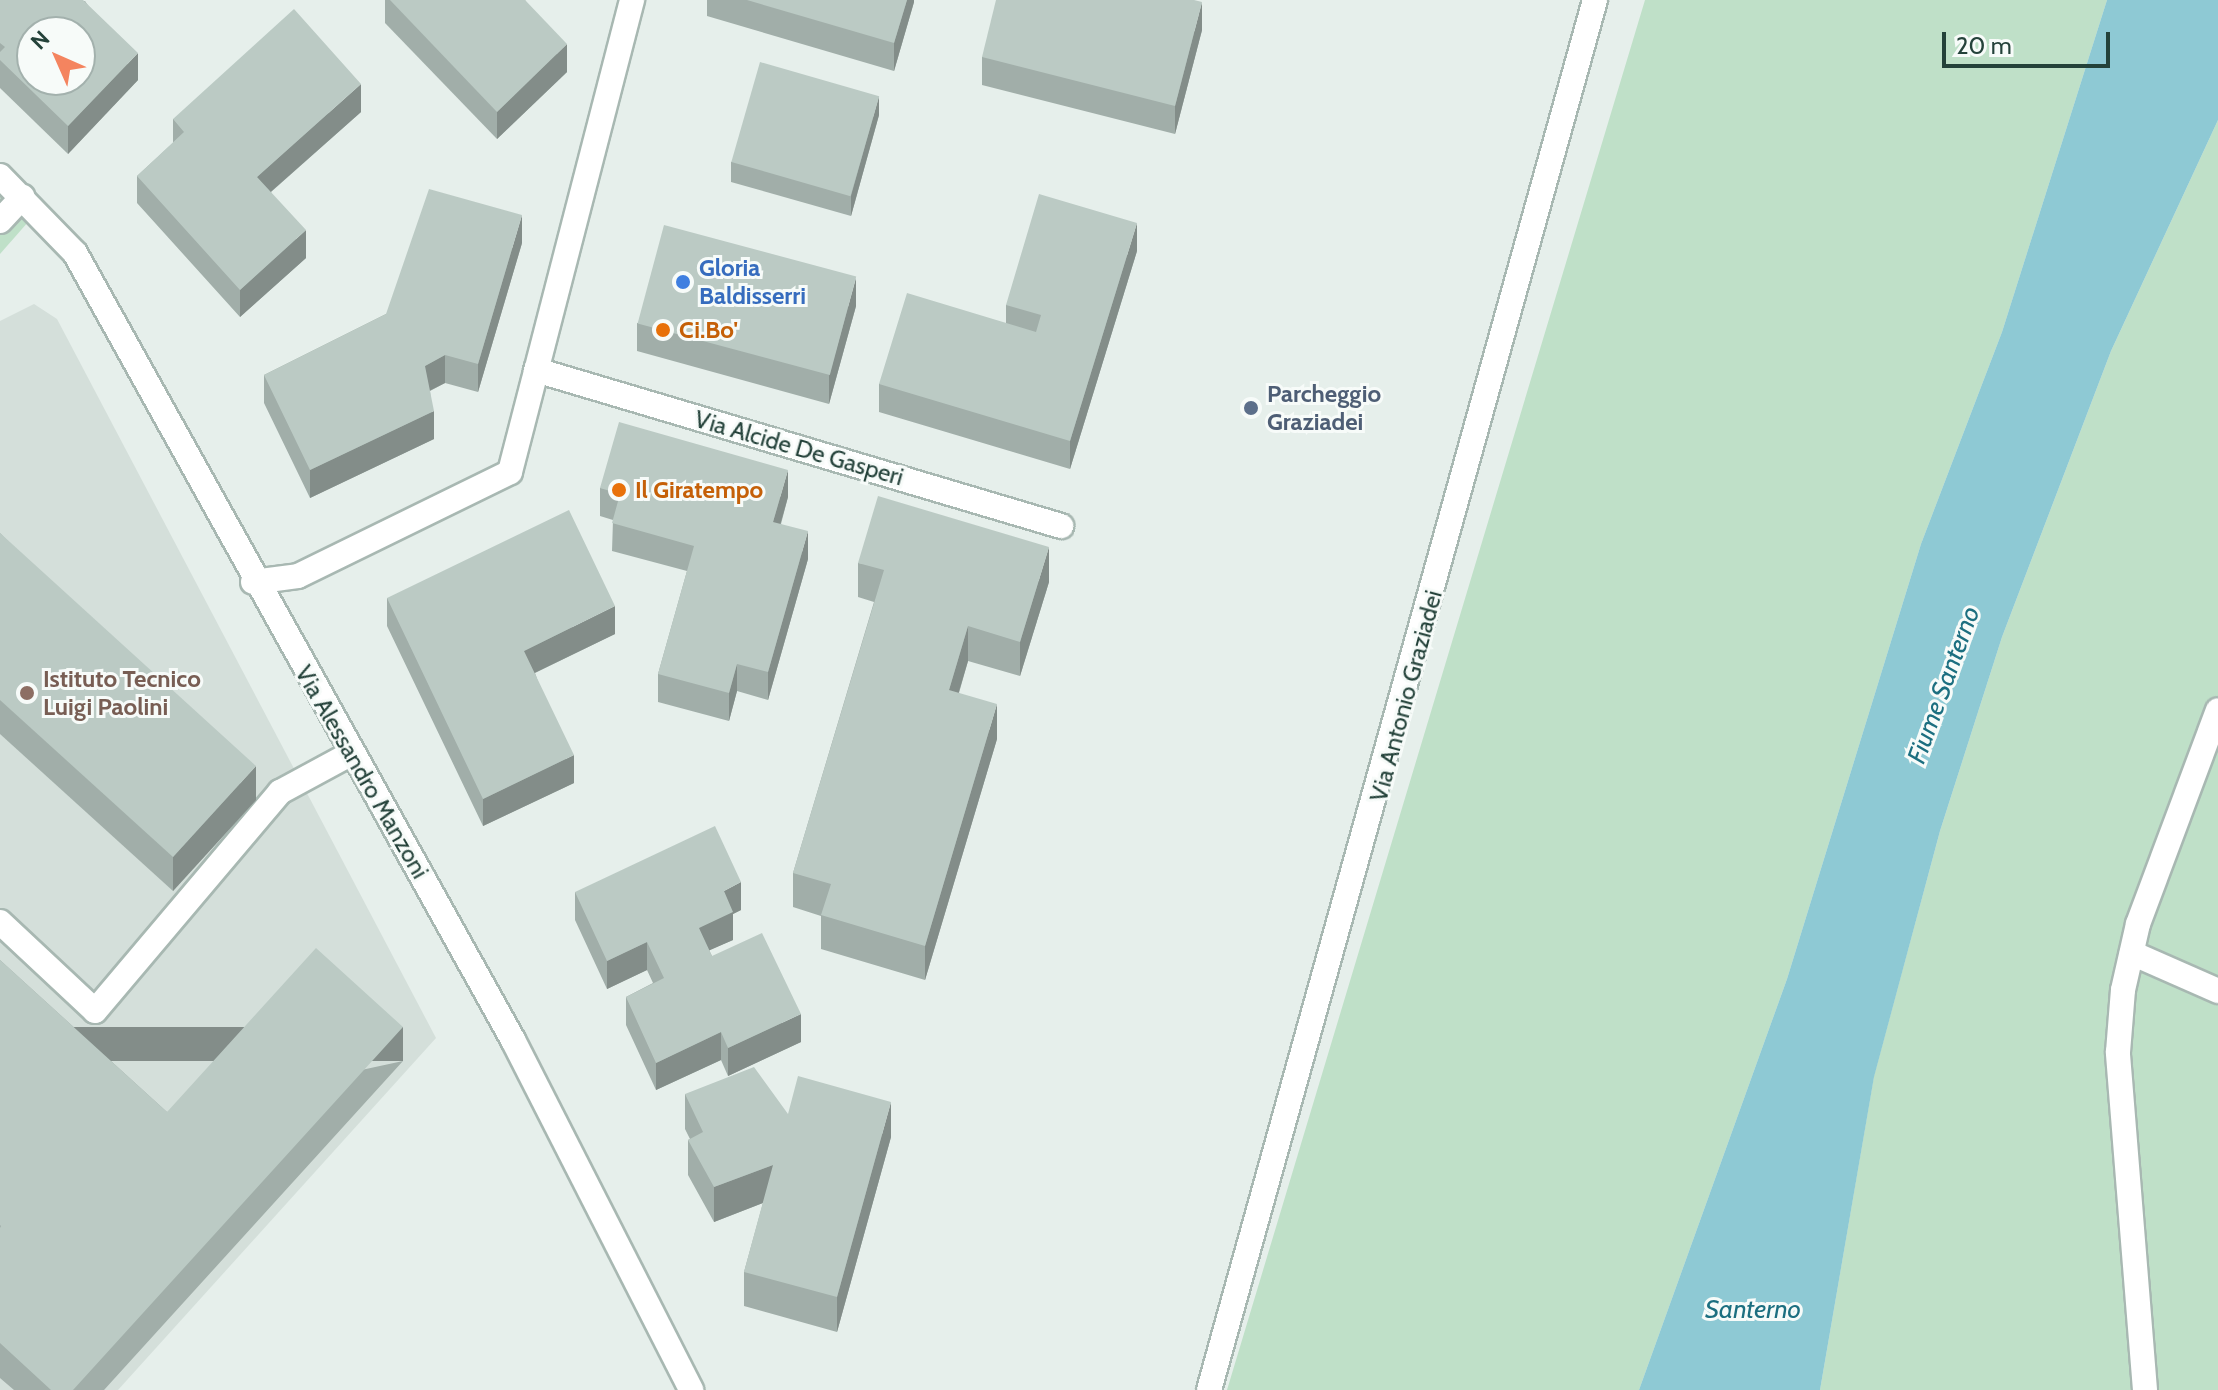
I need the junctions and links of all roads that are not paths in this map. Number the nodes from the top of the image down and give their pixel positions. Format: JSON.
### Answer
{"nodes":[{"id":1,"x":632,"y":0,"type":"edge"},
{"id":2,"x":1595,"y":0,"type":"edge"},
{"id":3,"x":0,"y":176,"type":"edge"},
{"id":4,"x":22,"y":197,"type":"junction"},
{"id":5,"x":0,"y":221,"type":"edge"},
{"id":6,"x":536,"y":370,"type":"junction"},
{"id":7,"x":1061,"y":526,"type":"dead end"},
{"id":8,"x":253,"y":582,"type":"junction"},
{"id":9,"x":2218,"y":710,"type":"edge"},
{"id":10,"x":352,"y":753,"type":"junction"},
{"id":11,"x":0,"y":922,"type":"edge"},
{"id":12,"x":2132,"y":953,"type":"junction"},
{"id":13,"x":2218,"y":991,"type":"edge"},
{"id":14,"x":691,"y":1390,"type":"edge"},
{"id":15,"x":1209,"y":1390,"type":"edge"},
{"id":16,"x":2145,"y":1390,"type":"edge"}],
"edges":[{"from":1,"to":6,"type":"street"},
{"from":2,"to":15,"type":"street","name":"Via Antonio Graziadei"},
{"from":3,"to":4,"type":"street","name":"Via Alessandro Manzoni"},
{"from":4,"to":5,"type":"street"},
{"from":4,"to":8,"type":"street","name":"Via Alessandro Manzoni"},
{"from":6,"to":7,"type":"street","name":"Via Alcide De Gasperi"},
{"from":6,"to":8,"type":"street"},
{"from":8,"to":10,"type":"street","name":"Via Alessandro Manzoni"},
{"from":9,"to":12,"type":"street"},
{"from":10,"to":11,"type":"street"},
{"from":10,"to":14,"type":"street","name":"Via Alessandro Manzoni"},
{"from":12,"to":13,"type":"street"},
{"from":12,"to":16,"type":"street"}]}
